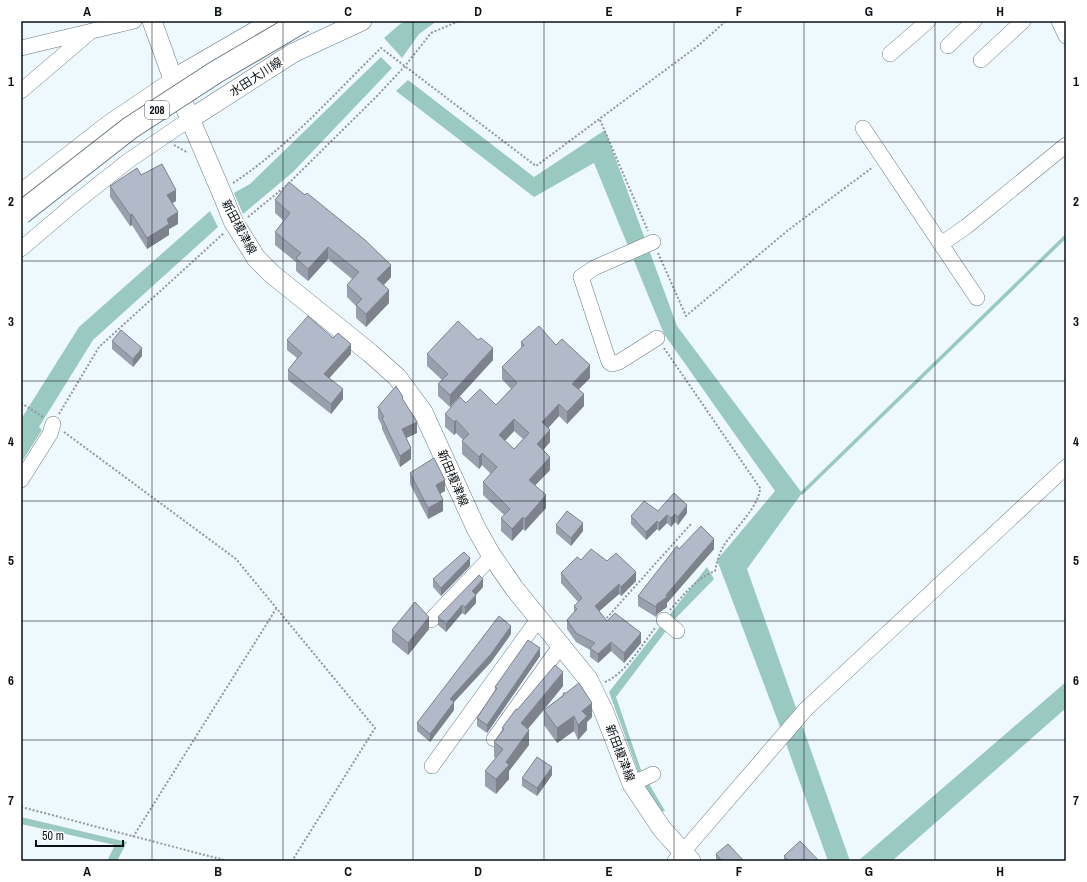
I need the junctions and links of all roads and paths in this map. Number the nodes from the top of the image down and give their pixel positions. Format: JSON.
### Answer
{"nodes":[{"id":1,"x":134,"y":21,"type":"edge"},
{"id":2,"x":152,"y":21,"type":"edge"},
{"id":3,"x":273,"y":21,"type":"edge"},
{"id":4,"x":289,"y":21,"type":"edge"},
{"id":5,"x":303,"y":21,"type":"edge"},
{"id":6,"x":362,"y":21,"type":"edge"},
{"id":7,"x":459,"y":21,"type":"edge"},
{"id":8,"x":726,"y":21,"type":"edge"},
{"id":9,"x":928,"y":21,"type":"edge"},
{"id":10,"x":974,"y":21,"type":"edge"},
{"id":11,"x":1023,"y":21,"type":"edge"},
{"id":12,"x":1059,"y":21,"type":"edge"},
{"id":13,"x":91,"y":31,"type":"junction"},
{"id":14,"x":1066,"y":36,"type":"edge"},
{"id":15,"x":948,"y":46,"type":"dead end"},
{"id":16,"x":21,"y":48,"type":"edge"},
{"id":17,"x":890,"y":54,"type":"dead end"},
{"id":18,"x":981,"y":60,"type":"dead end"},
{"id":19,"x":405,"y":66,"type":"junction"},
{"id":20,"x":173,"y":79,"type":"junction"},
{"id":21,"x":21,"y":91,"type":"edge"},
{"id":22,"x":190,"y":119,"type":"junction"},
{"id":23,"x":600,"y":120,"type":"junction"},
{"id":24,"x":863,"y":128,"type":"dead end"},
{"id":25,"x":171,"y":143,"type":"dead end"},
{"id":26,"x":1066,"y":145,"type":"edge"},
{"id":27,"x":193,"y":156,"type":"dead end"},
{"id":28,"x":884,"y":159,"type":"junction"},
{"id":29,"x":21,"y":191,"type":"edge"},
{"id":30,"x":222,"y":194,"type":"junction"},
{"id":31,"x":21,"y":204,"type":"edge"},
{"id":32,"x":21,"y":213,"type":"edge"},
{"id":33,"x":231,"y":228,"type":"junction"},
{"id":34,"x":650,"y":244,"type":"junction"},
{"id":35,"x":941,"y":244,"type":"junction"},
{"id":36,"x":21,"y":249,"type":"edge"},
{"id":37,"x":977,"y":298,"type":"dead end"},
{"id":38,"x":657,"y":338,"type":"joint"},
{"id":39,"x":21,"y":402,"type":"edge"},
{"id":40,"x":50,"y":422,"type":"junction"},
{"id":41,"x":1066,"y":467,"type":"edge"},
{"id":42,"x":21,"y":480,"type":"edge"},
{"id":43,"x":691,"y":524,"type":"dead end"},
{"id":44,"x":492,"y":556,"type":"junction"},
{"id":45,"x":276,"y":609,"type":"junction"},
{"id":46,"x":539,"y":618,"type":"junction"},
{"id":47,"x":663,"y":619,"type":"junction"},
{"id":48,"x":430,"y":620,"type":"edge"},
{"id":49,"x":602,"y":623,"type":"edge"},
{"id":50,"x":677,"y":631,"type":"dead end"},
{"id":51,"x":562,"y":645,"type":"junction"},
{"id":52,"x":600,"y":684,"type":"dead end"},
{"id":53,"x":494,"y":740,"type":"edge"},
{"id":54,"x":432,"y":766,"type":"dead end"},
{"id":55,"x":653,"y":774,"type":"dead end"},
{"id":56,"x":632,"y":784,"type":"junction"},
{"id":57,"x":21,"y":808,"type":"edge"},
{"id":58,"x":133,"y":837,"type":"junction"},
{"id":59,"x":683,"y":858,"type":"edge"},
{"id":60,"x":228,"y":861,"type":"edge"},
{"id":61,"x":292,"y":861,"type":"edge"}],
"edges":[{"from":1,"to":13,"type":"street"},
{"from":2,"to":20,"type":"main road"},
{"from":3,"to":20,"type":"main road"},
{"from":4,"to":31,"type":"highway","number":"208"},
{"from":5,"to":32,"type":"highway","number":"208","bridge":true},
{"from":6,"to":22,"type":"main road","name":"水田大川線"},
{"from":7,"to":19,"type":"path"},
{"from":8,"to":23,"type":"path"},
{"from":9,"to":17,"type":"street"},
{"from":10,"to":15,"type":"street"},
{"from":11,"to":18,"type":"street"},
{"from":12,"to":14,"type":"street"},
{"from":13,"to":16,"type":"street"},
{"from":13,"to":21,"type":"street"},
{"from":19,"to":23,"type":"path"},
{"from":19,"to":30,"type":"path"},
{"from":19,"to":33,"type":"path"},
{"from":20,"to":22,"type":"main road"},
{"from":20,"to":29,"type":"street"},
{"from":22,"to":30,"type":"main road","name":"新田榎津線"},
{"from":22,"to":36,"type":"street"},
{"from":23,"to":34,"type":"path"},
{"from":24,"to":28,"type":"street"},
{"from":25,"to":27,"type":"path"},
{"from":26,"to":35,"type":"street"},
{"from":28,"to":34,"type":"path"},
{"from":28,"to":35,"type":"street"},
{"from":30,"to":33,"type":"main road","name":"新田榎津線"},
{"from":33,"to":40,"type":"path"},
{"from":33,"to":44,"type":"main road","name":"新田榎津線"},
{"from":34,"to":38,"type":"street"},
{"from":35,"to":37,"type":"street"},
{"from":38,"to":47,"type":"path"},
{"from":39,"to":40,"type":"path"},
{"from":40,"to":42,"type":"street"},
{"from":40,"to":45,"type":"path"},
{"from":41,"to":59,"type":"street"},
{"from":43,"to":49,"type":"path"},
{"from":44,"to":46,"type":"main road","name":"新田榎津線"},
{"from":44,"to":48,"type":"street"},
{"from":45,"to":58,"type":"path"},
{"from":45,"to":61,"type":"path"},
{"from":46,"to":51,"type":"main road","name":"新田榎津線"},
{"from":46,"to":54,"type":"street"},
{"from":47,"to":50,"type":"street"},
{"from":47,"to":52,"type":"path"},
{"from":51,"to":53,"type":"street"},
{"from":51,"to":56,"type":"main road","name":"新田榎津線"},
{"from":55,"to":56,"type":"street"},
{"from":56,"to":59,"type":"main road","name":"新田榎津線"},
{"from":57,"to":58,"type":"path"},
{"from":58,"to":60,"type":"path"}]}
